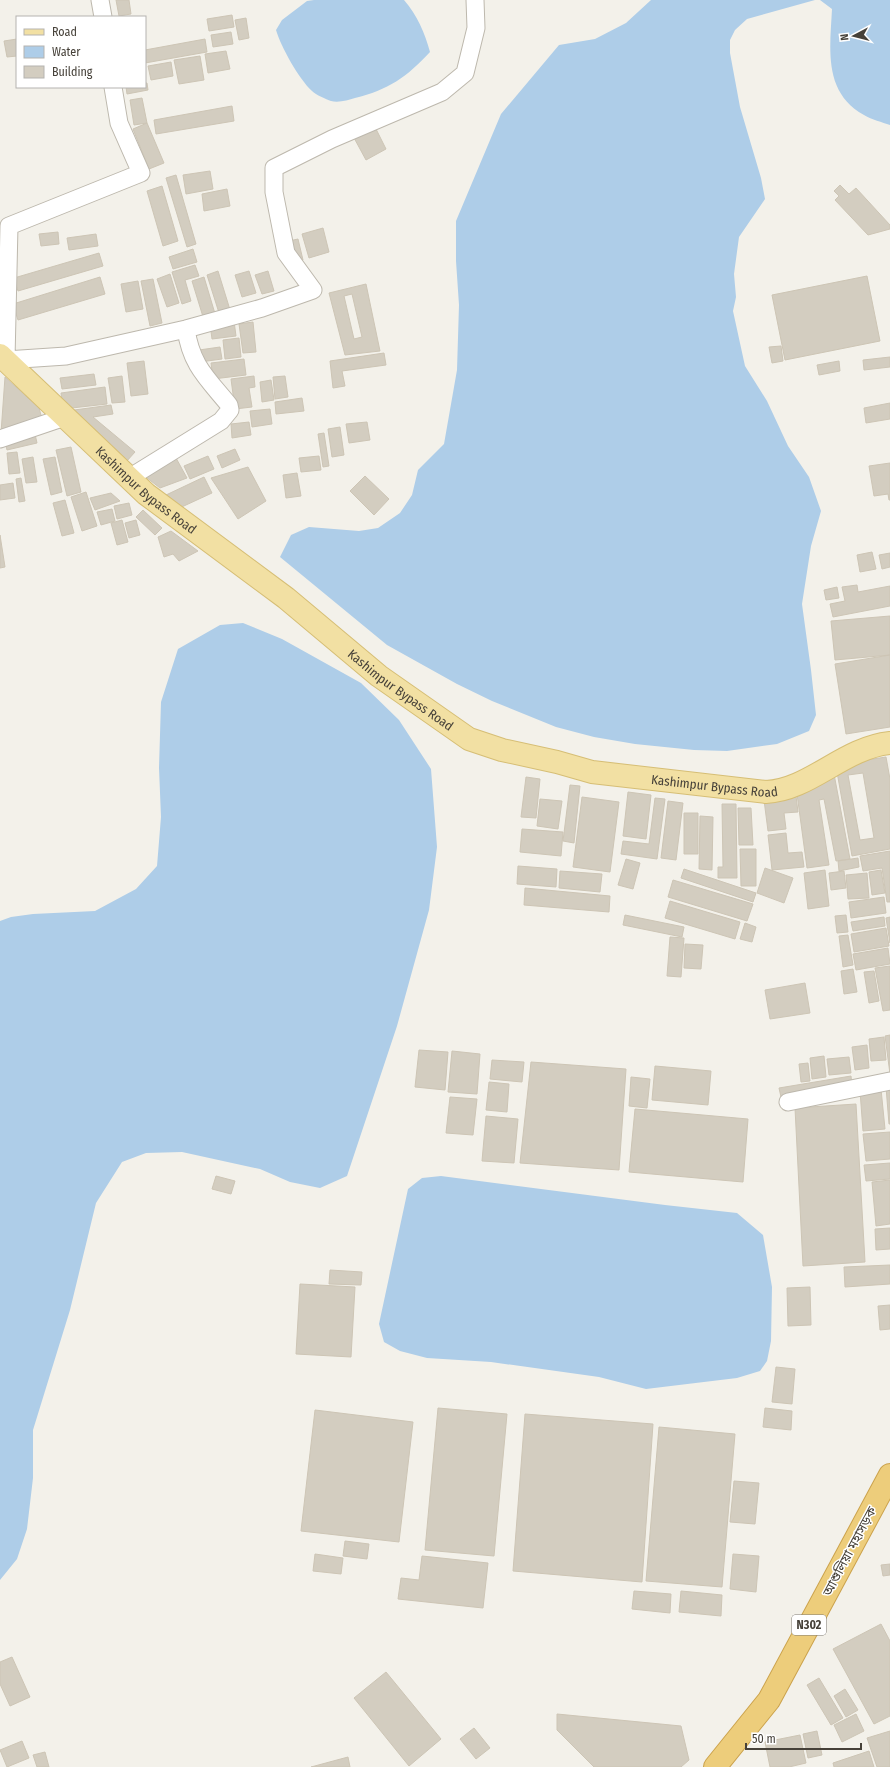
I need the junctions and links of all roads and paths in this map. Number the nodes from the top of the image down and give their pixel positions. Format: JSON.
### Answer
{"nodes":[{"id":1,"x":100,"y":0,"type":"edge"},
{"id":2,"x":475,"y":0,"type":"edge"},
{"id":3,"x":103,"y":16,"type":"edge"},
{"id":4,"x":113,"y":88,"type":"edge"},
{"id":5,"x":186,"y":329,"type":"junction"},
{"id":6,"x":3,"y":358,"type":"edge"},
{"id":7,"x":65,"y":417,"type":"junction"},
{"id":8,"x":0,"y":439,"type":"edge"},
{"id":9,"x":129,"y":478,"type":"junction"},
{"id":10,"x":890,"y":743,"type":"edge"},
{"id":11,"x":890,"y":1081,"type":"edge"},
{"id":12,"x":788,"y":1102,"type":"dead end"},
{"id":13,"x":890,"y":1475,"type":"edge"},
{"id":14,"x":715,"y":1767,"type":"edge"}],
"edges":[{"from":1,"to":3,"type":"street"},
{"from":2,"to":5,"type":"street"},
{"from":4,"to":6,"type":"street"},
{"from":5,"to":6,"type":"street"},
{"from":5,"to":9,"type":"street"},
{"from":6,"to":7,"type":"main road","name":"Kashimpur Bypass Road"},
{"from":7,"to":8,"type":"street"},
{"from":7,"to":9,"type":"main road","name":"Kashimpur Bypass Road"},
{"from":9,"to":10,"type":"main road","name":"Kashimpur Bypass Road"},
{"from":11,"to":12,"type":"street"},
{"from":13,"to":14,"type":"highway","name":"আশুলিয়া মহাসড়ক","number":"N302"}]}
